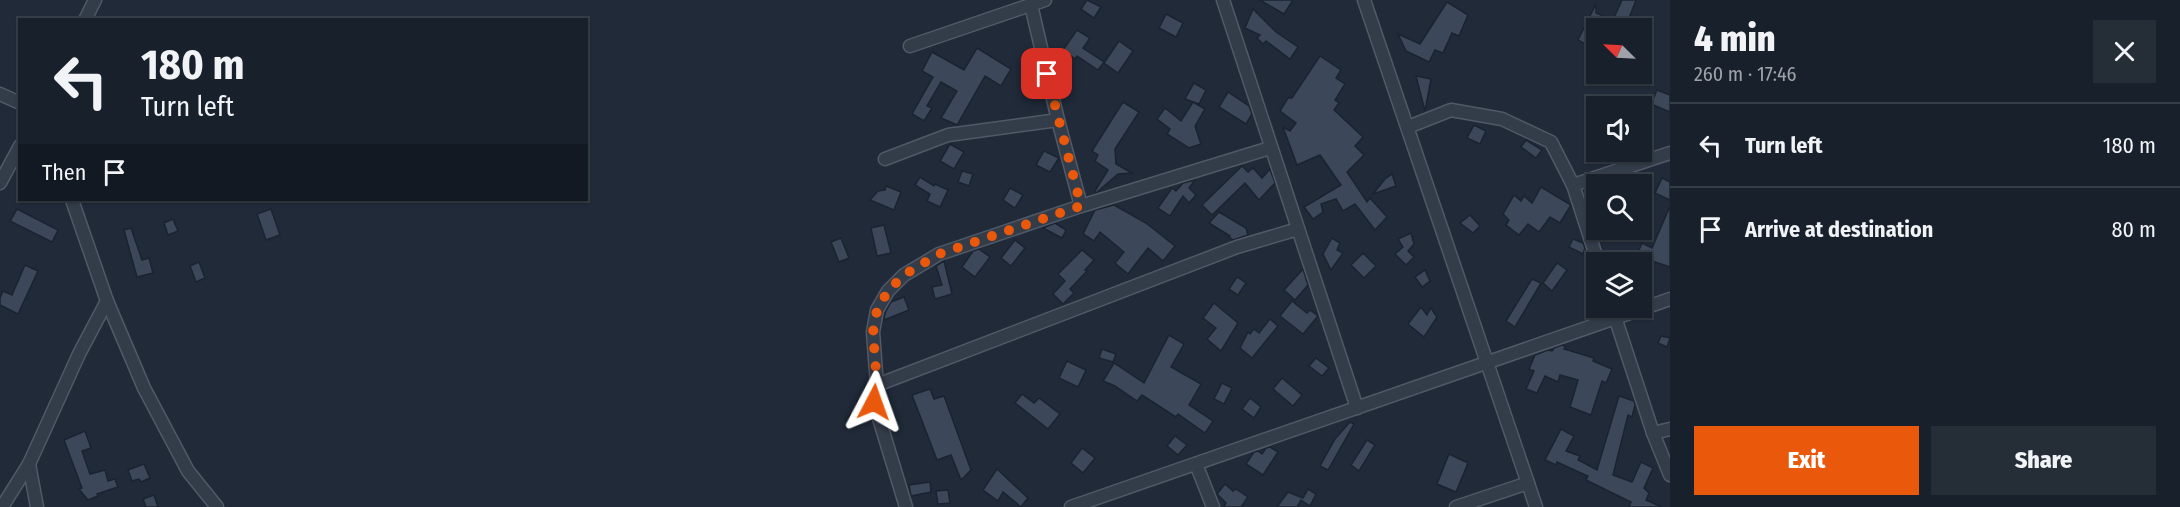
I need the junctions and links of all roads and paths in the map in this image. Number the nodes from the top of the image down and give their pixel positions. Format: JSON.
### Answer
{"nodes":[{"id":1,"x":95,"y":0,"type":"edge"},
{"id":2,"x":1045,"y":0,"type":"edge"},
{"id":3,"x":1223,"y":0,"type":"edge"},
{"id":4,"x":1365,"y":0,"type":"edge"},
{"id":5,"x":1031,"y":5,"type":"junction"},
{"id":6,"x":86,"y":18,"type":"edge"},
{"id":7,"x":910,"y":46,"type":"dead end"},
{"id":8,"x":0,"y":94,"type":"edge"},
{"id":9,"x":18,"y":102,"type":"edge"},
{"id":10,"x":1058,"y":120,"type":"junction"},
{"id":11,"x":1408,"y":127,"type":"junction"},
{"id":12,"x":1270,"y":148,"type":"junction"},
{"id":13,"x":18,"y":150,"type":"edge"},
{"id":14,"x":1670,"y":153,"type":"edge"},
{"id":15,"x":885,"y":159,"type":"dead end"},
{"id":16,"x":0,"y":183,"type":"edge"},
{"id":17,"x":1573,"y":185,"type":"junction"},
{"id":18,"x":72,"y":201,"type":"edge"},
{"id":19,"x":1081,"y":206,"type":"junction"},
{"id":20,"x":1298,"y":229,"type":"junction"},
{"id":21,"x":1595,"y":252,"type":"edge"},
{"id":22,"x":1670,"y":299,"type":"edge"},
{"id":23,"x":107,"y":301,"type":"junction"},
{"id":24,"x":1652,"y":304,"type":"edge"},
{"id":25,"x":1601,"y":318,"type":"edge"},
{"id":26,"x":1616,"y":318,"type":"edge"},
{"id":27,"x":1486,"y":364,"type":"junction"},
{"id":28,"x":877,"y":385,"type":"junction"},
{"id":29,"x":1357,"y":408,"type":"junction"},
{"id":30,"x":1670,"y":429,"type":"edge"},
{"id":31,"x":1653,"y":433,"type":"junction"},
{"id":32,"x":29,"y":464,"type":"junction"},
{"id":33,"x":1196,"y":464,"type":"junction"},
{"id":34,"x":1670,"y":475,"type":"edge"},
{"id":35,"x":1527,"y":483,"type":"junction"},
{"id":36,"x":2,"y":507,"type":"edge"},
{"id":37,"x":37,"y":507,"type":"edge"},
{"id":38,"x":218,"y":507,"type":"edge"},
{"id":39,"x":906,"y":507,"type":"edge"},
{"id":40,"x":1071,"y":507,"type":"edge"},
{"id":41,"x":1213,"y":507,"type":"edge"},
{"id":42,"x":1456,"y":507,"type":"edge"},
{"id":43,"x":1536,"y":507,"type":"edge"}],
"edges":[{"from":1,"to":6,"type":"street"},
{"from":2,"to":5,"type":"street"},
{"from":3,"to":12,"type":"street"},
{"from":4,"to":11,"type":"street"},
{"from":5,"to":7,"type":"street"},
{"from":5,"to":10,"type":"street"},
{"from":8,"to":9,"type":"street"},
{"from":10,"to":15,"type":"street"},
{"from":10,"to":19,"type":"street"},
{"from":11,"to":17,"type":"street"},
{"from":11,"to":27,"type":"street"},
{"from":12,"to":19,"type":"street"},
{"from":12,"to":20,"type":"street"},
{"from":13,"to":16,"type":"street"},
{"from":14,"to":17,"type":"street"},
{"from":17,"to":21,"type":"street"},
{"from":18,"to":23,"type":"street"},
{"from":19,"to":28,"type":"street"},
{"from":20,"to":28,"type":"street"},
{"from":20,"to":29,"type":"street"},
{"from":22,"to":24,"type":"street"},
{"from":23,"to":32,"type":"street"},
{"from":23,"to":38,"type":"street"},
{"from":25,"to":27,"type":"street"},
{"from":26,"to":31,"type":"street"},
{"from":27,"to":29,"type":"street"},
{"from":27,"to":35,"type":"street"},
{"from":28,"to":39,"type":"street"},
{"from":29,"to":33,"type":"street"},
{"from":30,"to":31,"type":"street"},
{"from":31,"to":34,"type":"street"},
{"from":32,"to":36,"type":"street"},
{"from":32,"to":37,"type":"street"},
{"from":33,"to":40,"type":"street"},
{"from":33,"to":41,"type":"street"},
{"from":35,"to":42,"type":"street"},
{"from":35,"to":43,"type":"street"}]}
